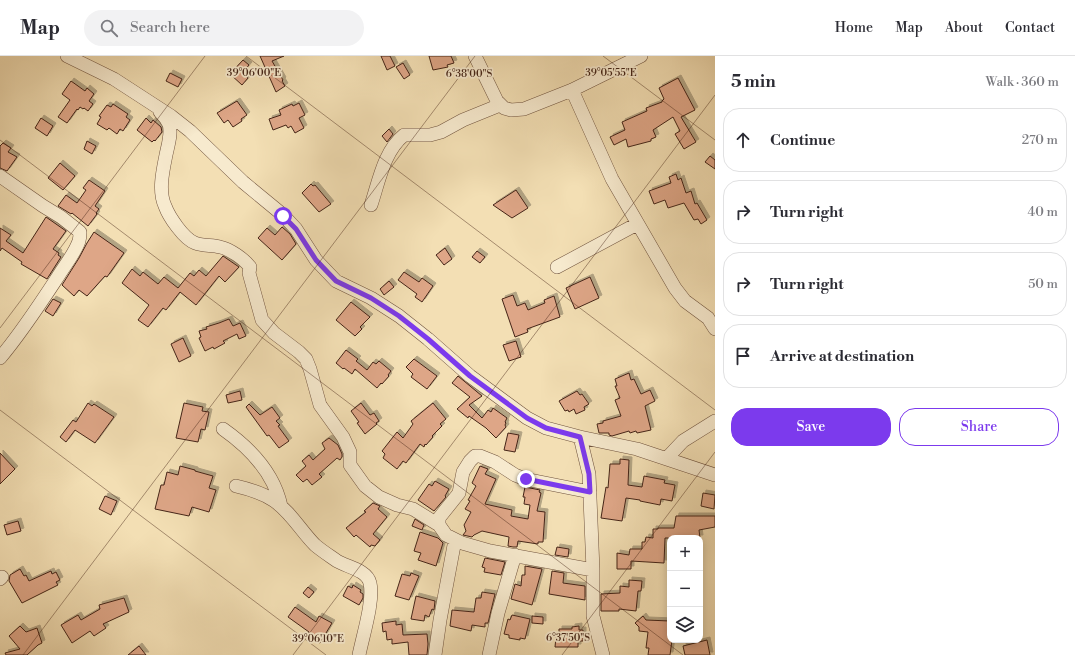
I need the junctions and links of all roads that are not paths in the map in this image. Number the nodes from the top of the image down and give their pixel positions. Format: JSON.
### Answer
{"nodes":[{"id":1,"x":67,"y":56,"type":"edge"},
{"id":2,"x":475,"y":56,"type":"edge"},
{"id":3,"x":641,"y":56,"type":"edge"},
{"id":4,"x":572,"y":90,"type":"junction"},
{"id":5,"x":156,"y":105,"type":"junction"},
{"id":6,"x":500,"y":105,"type":"junction"},
{"id":7,"x":0,"y":176,"type":"edge"},
{"id":8,"x":371,"y":205,"type":"dead end"},
{"id":9,"x":637,"y":224,"type":"junction"},
{"id":10,"x":557,"y":267,"type":"dead end"},
{"id":11,"x":715,"y":329,"type":"edge"},
{"id":12,"x":0,"y":358,"type":"edge"},
{"id":13,"x":715,"y":421,"type":"edge"},
{"id":14,"x":223,"y":429,"type":"dead end"},
{"id":15,"x":580,"y":437,"type":"junction"},
{"id":16,"x":667,"y":458,"type":"junction"},
{"id":17,"x":715,"y":475,"type":"edge"},
{"id":18,"x":236,"y":486,"type":"dead end"},
{"id":19,"x":590,"y":492,"type":"junction"},
{"id":20,"x":281,"y":506,"type":"junction"},
{"id":21,"x":439,"y":525,"type":"junction"},
{"id":22,"x":455,"y":540,"type":"junction"},
{"id":23,"x":515,"y":555,"type":"junction"},
{"id":24,"x":593,"y":570,"type":"junction"},
{"id":25,"x":359,"y":655,"type":"edge"},
{"id":26,"x":435,"y":655,"type":"edge"},
{"id":27,"x":489,"y":655,"type":"edge"},
{"id":28,"x":603,"y":655,"type":"edge"}],
"edges":[{"from":1,"to":5,"type":"street"},
{"from":2,"to":6,"type":"street"},
{"from":3,"to":4,"type":"street"},
{"from":4,"to":6,"type":"street"},
{"from":4,"to":9,"type":"street"},
{"from":5,"to":15,"type":"street"},
{"from":5,"to":21,"type":"street"},
{"from":6,"to":8,"type":"street"},
{"from":7,"to":12,"type":"street"},
{"from":9,"to":10,"type":"street"},
{"from":9,"to":11,"type":"street"},
{"from":13,"to":16,"type":"street"},
{"from":14,"to":20,"type":"street"},
{"from":15,"to":16,"type":"street"},
{"from":15,"to":19,"type":"street"},
{"from":16,"to":17,"type":"street"},
{"from":18,"to":20,"type":"street"},
{"from":19,"to":21,"type":"street"},
{"from":19,"to":24,"type":"street"},
{"from":20,"to":25,"type":"street"},
{"from":21,"to":22,"type":"street"},
{"from":22,"to":23,"type":"street"},
{"from":22,"to":26,"type":"street"},
{"from":23,"to":24,"type":"street"},
{"from":23,"to":27,"type":"street"},
{"from":24,"to":28,"type":"street"}]}
